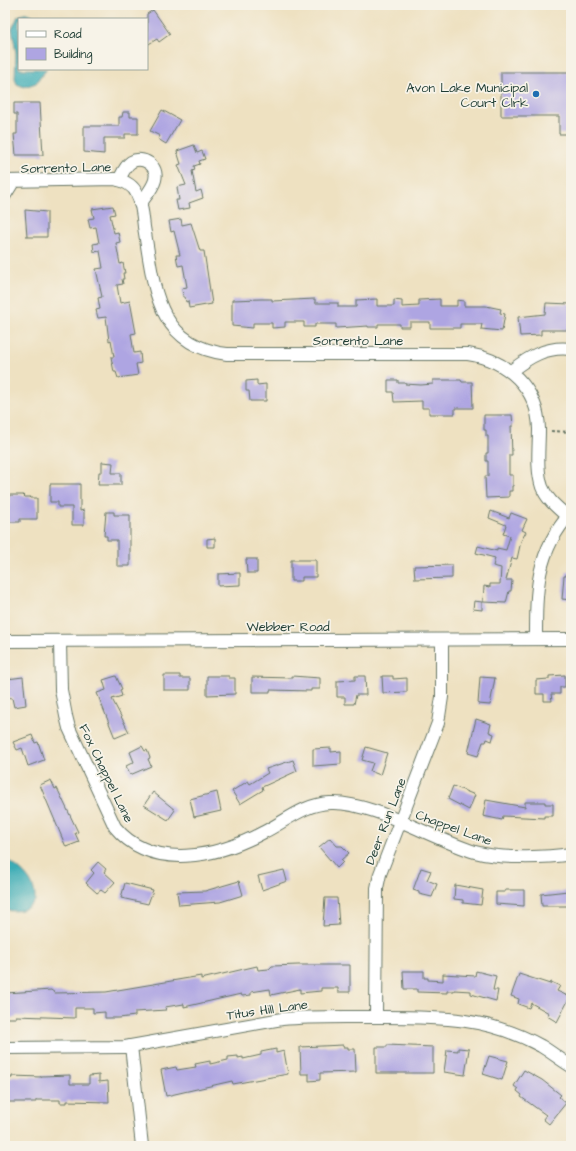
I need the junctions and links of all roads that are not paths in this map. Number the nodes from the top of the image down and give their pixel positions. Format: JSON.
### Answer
{"nodes":[{"id":1,"x":119,"y":180,"type":"junction"},
{"id":2,"x":9,"y":181,"type":"edge"},
{"id":3,"x":5,"y":195,"type":"edge"},
{"id":4,"x":140,"y":204,"type":"junction"},
{"id":5,"x":571,"y":348,"type":"edge"},
{"id":6,"x":511,"y":371,"type":"junction"},
{"id":7,"x":570,"y":515,"type":"edge"},
{"id":8,"x":536,"y":639,"type":"junction"},
{"id":9,"x":571,"y":639,"type":"edge"},
{"id":10,"x":442,"y":640,"type":"junction"},
{"id":11,"x":5,"y":641,"type":"edge"},
{"id":12,"x":60,"y":641,"type":"junction"},
{"id":13,"x":400,"y":822,"type":"junction"},
{"id":14,"x":571,"y":854,"type":"edge"},
{"id":15,"x":376,"y":1017,"type":"junction"},
{"id":16,"x":131,"y":1046,"type":"junction"},
{"id":17,"x":5,"y":1048,"type":"edge"},
{"id":18,"x":571,"y":1066,"type":"edge"},
{"id":19,"x":142,"y":1146,"type":"edge"}],
"edges":[{"from":1,"to":2,"type":"street","name":"Sorrento Lane"},
{"from":1,"to":4,"type":"street","name":"Sorrento Lane"},
{"from":1,"to":4,"type":"street","name":"Sorrento Lane"},
{"from":2,"to":3,"type":"street","name":"Sorrento Lane"},
{"from":4,"to":6,"type":"street","name":"Sorrento Lane"},
{"from":5,"to":6,"type":"street"},
{"from":6,"to":7,"type":"street","name":"Sorrento Lane"},
{"from":7,"to":8,"type":"street"},
{"from":8,"to":9,"type":"street","name":"Webber Road"},
{"from":8,"to":10,"type":"street","name":"Webber Road"},
{"from":10,"to":12,"type":"street","name":"Webber Road"},
{"from":10,"to":13,"type":"street","name":"Deer Run Lane"},
{"from":11,"to":12,"type":"street","name":"Webber Road"},
{"from":12,"to":13,"type":"street","name":"Fox Chappel Lane"},
{"from":13,"to":14,"type":"street","name":"Chappel Lane"},
{"from":13,"to":15,"type":"street","name":"Deer Run Lane"},
{"from":15,"to":16,"type":"street","name":"Titus Hill Lane"},
{"from":15,"to":18,"type":"street","name":"Titus Hill Lane"},
{"from":16,"to":17,"type":"street","name":"Titus Hill Lane"},
{"from":16,"to":19,"type":"street"}]}
